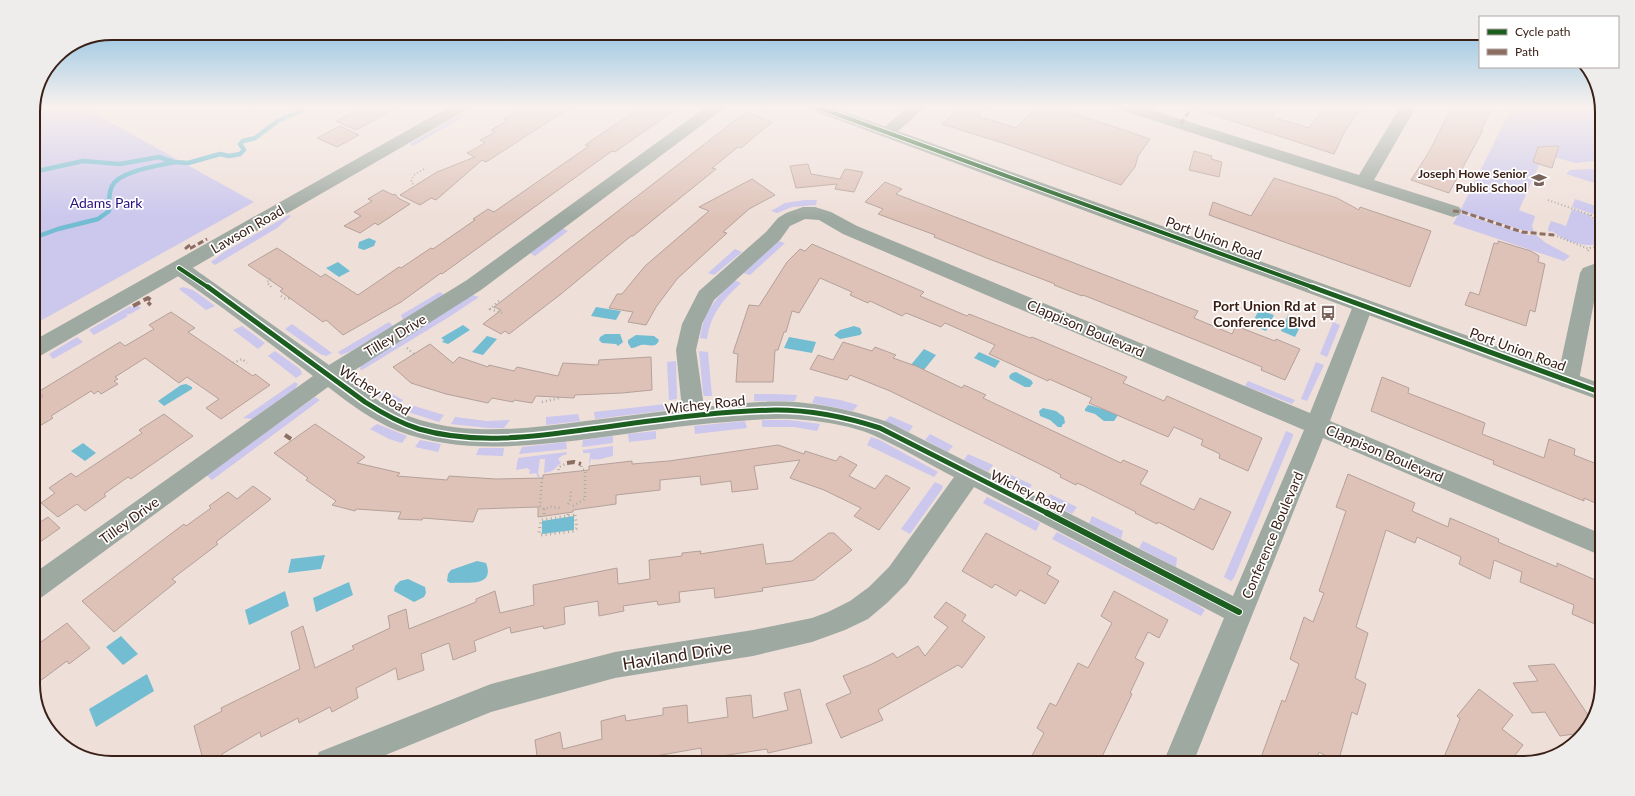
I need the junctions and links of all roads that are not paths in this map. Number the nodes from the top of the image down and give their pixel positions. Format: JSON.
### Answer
{"nodes":[{"id":1,"x":395,"y":144,"type":"edge"},
{"id":2,"x":665,"y":144,"type":"edge"},
{"id":3,"x":921,"y":144,"type":"edge"},
{"id":4,"x":1244,"y":144,"type":"edge"},
{"id":5,"x":1386,"y":144,"type":"edge"},
{"id":6,"x":1364,"y":182,"type":"junction"},
{"id":7,"x":1452,"y":211,"type":"dead end"},
{"id":8,"x":179,"y":268,"type":"junction"},
{"id":9,"x":1595,"y":270,"type":"edge"},
{"id":10,"x":1363,"y":306,"type":"junction"},
{"id":11,"x":40,"y":347,"type":"edge"},
{"id":12,"x":329,"y":376,"type":"junction"},
{"id":13,"x":1568,"y":380,"type":"junction"},
{"id":14,"x":1595,"y":390,"type":"edge"},
{"id":15,"x":694,"y":416,"type":"junction"},
{"id":16,"x":1317,"y":425,"type":"junction"},
{"id":17,"x":969,"y":475,"type":"junction"},
{"id":18,"x":1595,"y":542,"type":"edge"},
{"id":19,"x":40,"y":584,"type":"edge"},
{"id":20,"x":1239,"y":612,"type":"junction"},
{"id":21,"x":347,"y":756,"type":"edge"},
{"id":22,"x":1181,"y":756,"type":"edge"}],
"edges":[{"from":1,"to":8,"type":"street","name":"Lawson Road"},
{"from":2,"to":12,"type":"street","name":"Tilley Drive"},
{"from":3,"to":10,"type":"main road","name":"Port Union Road"},
{"from":4,"to":6,"type":"street"},
{"from":5,"to":6,"type":"street"},
{"from":6,"to":7,"type":"street"},
{"from":8,"to":11,"type":"street","name":"Lawson Road"},
{"from":8,"to":12,"type":"street","name":"Wichey Road"},
{"from":9,"to":13,"type":"street"},
{"from":10,"to":13,"type":"main road","name":"Port Union Road"},
{"from":10,"to":16,"type":"street","name":"Conference Boulevard"},
{"from":12,"to":15,"type":"street","name":"Wichey Road"},
{"from":12,"to":19,"type":"street","name":"Tilley Drive"},
{"from":13,"to":14,"type":"main road","name":"Port Union Road"},
{"from":15,"to":16,"type":"street","name":"Clappison Boulevard"},
{"from":15,"to":17,"type":"street","name":"Wichey Road"},
{"from":16,"to":18,"type":"street","name":"Clappison Boulevard"},
{"from":16,"to":20,"type":"street","name":"Conference Boulevard"},
{"from":17,"to":20,"type":"street","name":"Wichey Road"},
{"from":17,"to":21,"type":"street","name":"Haviland Drive"},
{"from":20,"to":22,"type":"street","name":"Conference Boulevard"}]}
